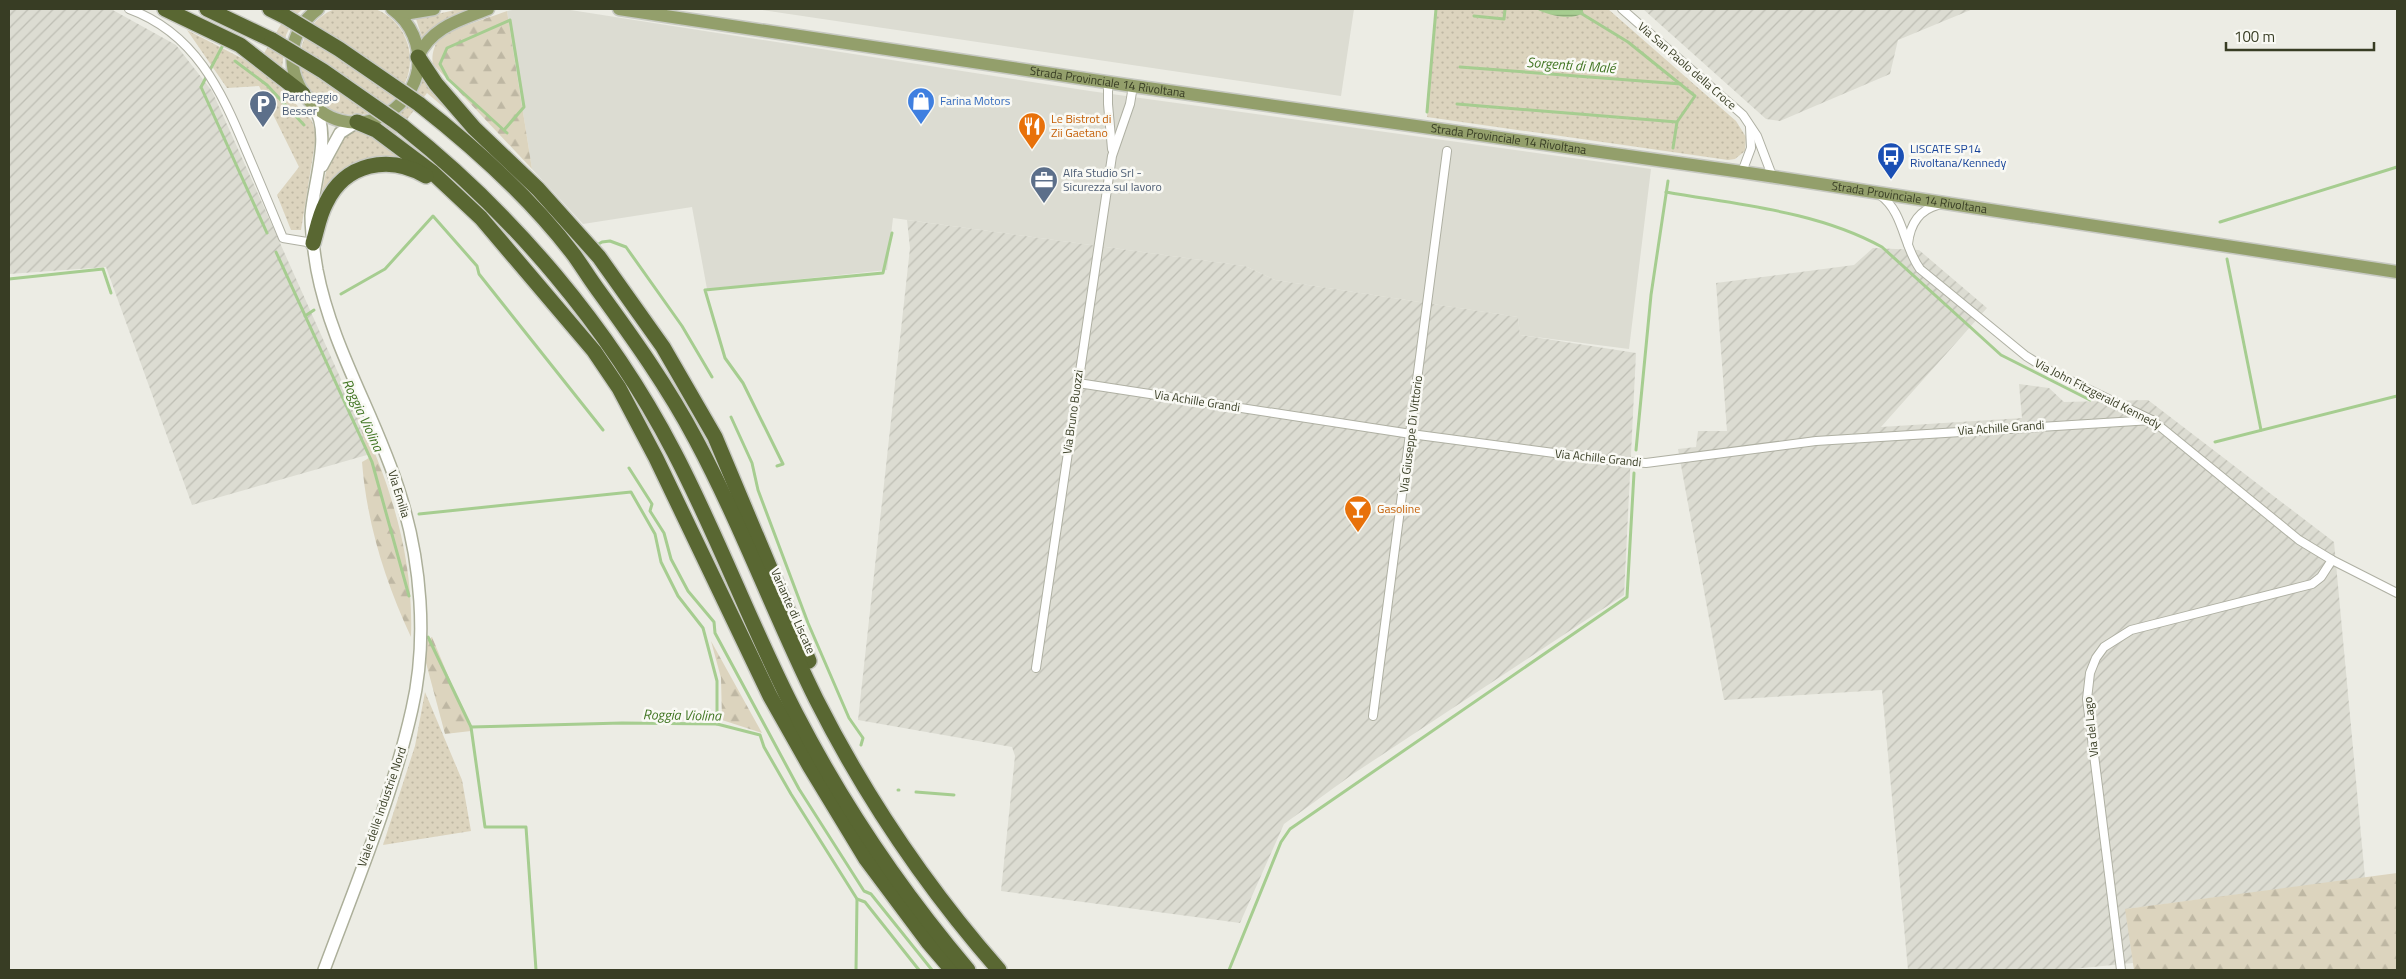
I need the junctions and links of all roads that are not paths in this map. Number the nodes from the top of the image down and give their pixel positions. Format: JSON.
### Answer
{"nodes":[{"id":1,"x":128,"y":9,"type":"edge"},
{"id":2,"x":165,"y":9,"type":"edge"},
{"id":3,"x":208,"y":9,"type":"edge"},
{"id":4,"x":270,"y":9,"type":"edge"},
{"id":5,"x":318,"y":9,"type":"edge"},
{"id":6,"x":393,"y":9,"type":"edge"},
{"id":7,"x":434,"y":9,"type":"edge"},
{"id":8,"x":488,"y":9,"type":"edge"},
{"id":9,"x":619,"y":9,"type":"edge"},
{"id":10,"x":1622,"y":9,"type":"edge"},
{"id":11,"x":418,"y":57,"type":"junction"},
{"id":12,"x":1108,"y":82,"type":"junction"},
{"id":13,"x":1134,"y":86,"type":"junction"},
{"id":14,"x":308,"y":100,"type":"junction"},
{"id":15,"x":357,"y":122,"type":"junction"},
{"id":16,"x":1750,"y":125,"type":"junction"},
{"id":17,"x":1447,"y":151,"type":"dead end"},
{"id":18,"x":1112,"y":156,"type":"junction"},
{"id":19,"x":1742,"y":172,"type":"junction"},
{"id":20,"x":1773,"y":178,"type":"junction"},
{"id":21,"x":316,"y":179,"type":"junction"},
{"id":22,"x":1878,"y":194,"type":"junction"},
{"id":23,"x":1942,"y":204,"type":"junction"},
{"id":24,"x":494,"y":233,"type":"junction"},
{"id":25,"x":313,"y":243,"type":"junction"},
{"id":26,"x":1909,"y":249,"type":"junction"},
{"id":27,"x":2397,"y":272,"type":"edge"},
{"id":28,"x":1078,"y":383,"type":"junction"},
{"id":29,"x":2152,"y":420,"type":"junction"},
{"id":30,"x":1411,"y":434,"type":"junction"},
{"id":31,"x":2332,"y":560,"type":"junction"},
{"id":32,"x":2397,"y":593,"type":"edge"},
{"id":33,"x":420,"y":638,"type":"joint"},
{"id":34,"x":1036,"y":668,"type":"dead end"},
{"id":35,"x":1373,"y":716,"type":"dead end"},
{"id":36,"x":965,"y":930,"type":"junction"},
{"id":37,"x":324,"y":970,"type":"edge"},
{"id":38,"x":952,"y":970,"type":"edge"},
{"id":39,"x":968,"y":970,"type":"edge"},
{"id":40,"x":999,"y":970,"type":"edge"},
{"id":41,"x":2121,"y":970,"type":"edge"}],
"edges":[{"from":1,"to":25,"type":"street"},
{"from":2,"to":14,"type":"highway"},
{"from":3,"to":39,"type":"highway","bridge":true},
{"from":4,"to":36,"type":"highway","name":"Variante di Liscate","bridge":true},
{"from":5,"to":14,"type":"main road"},
{"from":6,"to":7,"type":"main road"},
{"from":6,"to":11,"type":"main road"},
{"from":8,"to":11,"type":"main road"},
{"from":9,"to":12,"type":"main road","name":"Strada Provinciale 14 Rivoltana"},
{"from":10,"to":16,"type":"street","name":"Via San Paolo della Croce"},
{"from":11,"to":15,"type":"main road"},
{"from":11,"to":36,"type":"highway"},
{"from":12,"to":13,"type":"main road","name":"Strada Provinciale 14 Rivoltana"},
{"from":12,"to":18,"type":"street","name":"Via Bruno Buozzi"},
{"from":13,"to":18,"type":"street","name":"Via Bruno Buozzi"},
{"from":13,"to":19,"type":"main road","name":"Strada Provinciale 14 Rivoltana"},
{"from":14,"to":15,"type":"main road"},
{"from":14,"to":21,"type":"main road","name":"Via Emilia"},
{"from":15,"to":21,"type":"main road","name":"Via Emilia"},
{"from":15,"to":24,"type":"highway"},
{"from":16,"to":19,"type":"street"},
{"from":16,"to":20,"type":"street","name":"Via San Paolo della Croce"},
{"from":17,"to":30,"type":"street","name":"Via Giuseppe Di Vittorio"},
{"from":18,"to":28,"type":"street","name":"Via Bruno Buozzi"},
{"from":19,"to":20,"type":"main road","name":"Strada Provinciale 14 Rivoltana"},
{"from":20,"to":22,"type":"main road","name":"Strada Provinciale 14 Rivoltana"},
{"from":21,"to":25,"type":"main road","name":"Via Emilia"},
{"from":22,"to":23,"type":"main road","name":"Strada Provinciale 14 Rivoltana"},
{"from":22,"to":26,"type":"street","name":"Via John Fitzgerald Kennedy"},
{"from":23,"to":26,"type":"street"},
{"from":23,"to":27,"type":"main road","name":"Strada Provinciale 14 Rivoltana"},
{"from":24,"to":25,"type":"highway"},
{"from":24,"to":38,"type":"highway"},
{"from":25,"to":33,"type":"main road","name":"Via Emilia"},
{"from":26,"to":29,"type":"street","name":"Via John Fitzgerald Kennedy"},
{"from":28,"to":30,"type":"street","name":"Via Achille Grandi"},
{"from":28,"to":34,"type":"street","name":"Via Bruno Buozzi"},
{"from":29,"to":30,"type":"street","name":"Via Achille Grandi"},
{"from":29,"to":31,"type":"street","name":"Via John Fitzgerald Kennedy"},
{"from":30,"to":35,"type":"street","name":"Via Giuseppe Di Vittorio"},
{"from":31,"to":32,"type":"street","name":"Via John Fitzgerald Kennedy"},
{"from":31,"to":41,"type":"street","name":"Via del Lago"},
{"from":33,"to":37,"type":"main road","name":"Viale delle Industrie Nord"},
{"from":36,"to":40,"type":"highway","name":"Variante di Liscate"}]}
